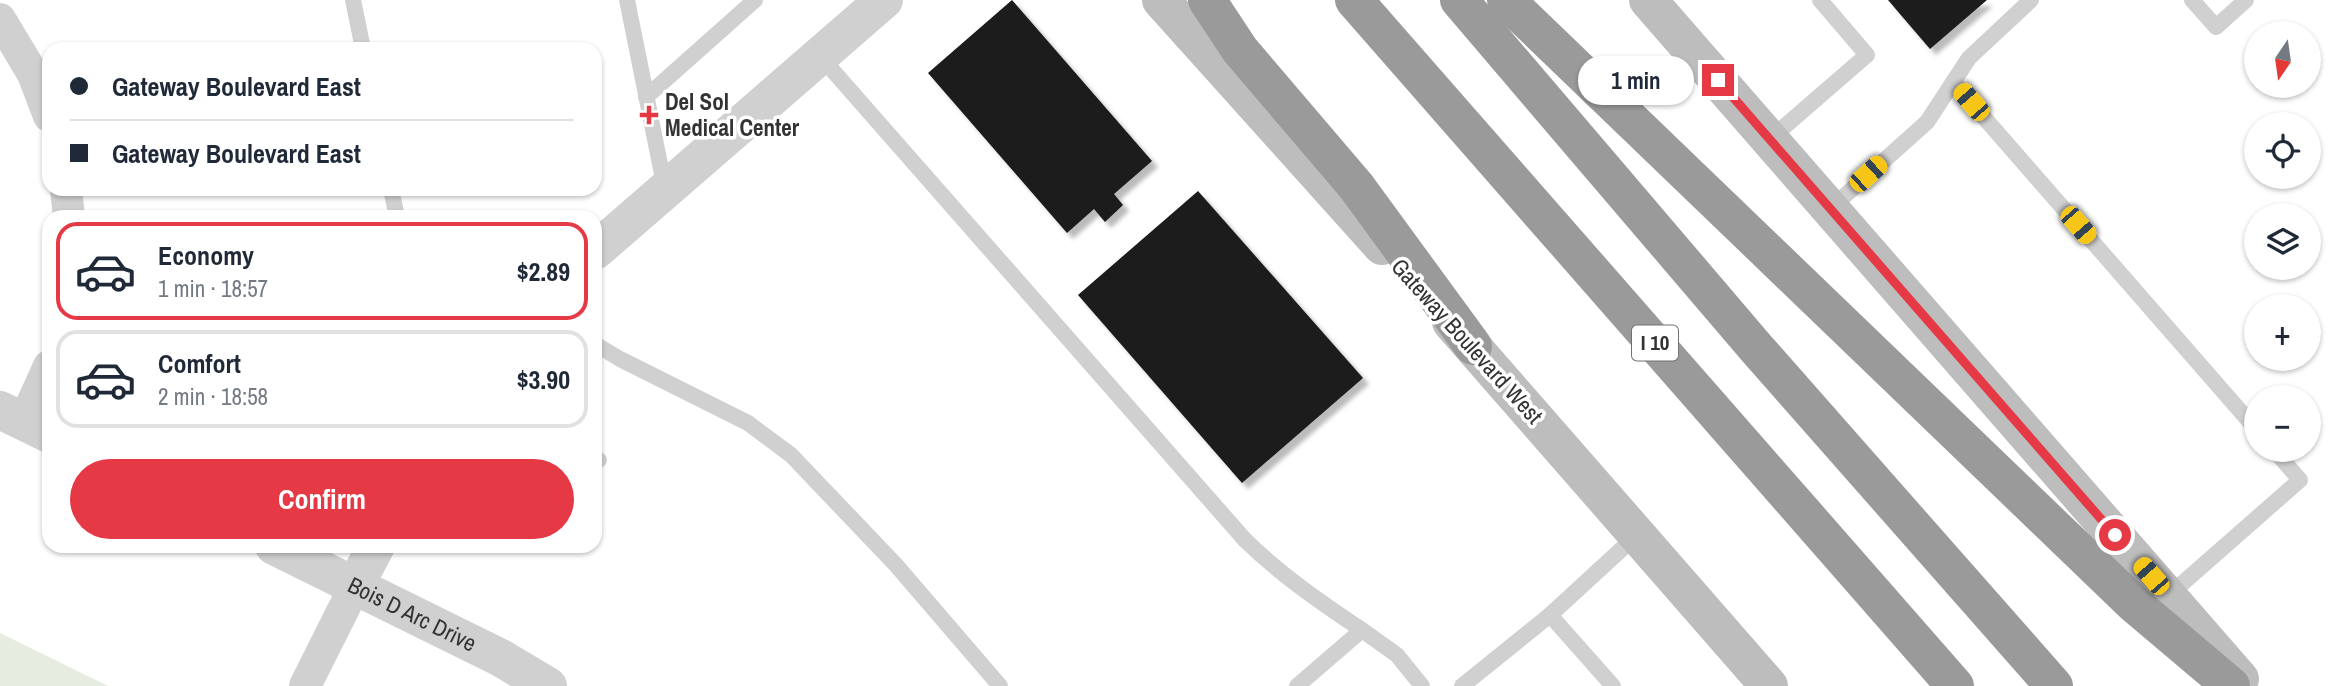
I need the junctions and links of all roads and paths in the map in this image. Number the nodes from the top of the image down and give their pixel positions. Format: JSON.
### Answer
{"nodes":[{"id":1,"x":353,"y":0,"type":"edge"},
{"id":2,"x":627,"y":0,"type":"edge"},
{"id":3,"x":755,"y":0,"type":"edge"},
{"id":4,"x":884,"y":0,"type":"edge"},
{"id":5,"x":1161,"y":0,"type":"edge"},
{"id":6,"x":1207,"y":0,"type":"edge"},
{"id":7,"x":1354,"y":0,"type":"edge"},
{"id":8,"x":1459,"y":0,"type":"edge"},
{"id":9,"x":1506,"y":0,"type":"edge"},
{"id":10,"x":1648,"y":0,"type":"edge"},
{"id":11,"x":1820,"y":0,"type":"edge"},
{"id":12,"x":2031,"y":0,"type":"edge"},
{"id":13,"x":2192,"y":0,"type":"edge"},
{"id":14,"x":2246,"y":0,"type":"edge"},
{"id":15,"x":3,"y":31,"type":"edge"},
{"id":16,"x":362,"y":42,"type":"edge"},
{"id":17,"x":820,"y":56,"type":"junction"},
{"id":18,"x":1953,"y":82,"type":"junction"},
{"id":19,"x":646,"y":97,"type":"junction"},
{"id":20,"x":42,"y":98,"type":"edge"},
{"id":21,"x":1770,"y":139,"type":"junction"},
{"id":22,"x":665,"y":189,"type":"junction"},
{"id":23,"x":1831,"y":208,"type":"junction"},
{"id":24,"x":602,"y":245,"type":"edge"},
{"id":25,"x":1473,"y":346,"type":"junction"},
{"id":26,"x":602,"y":348,"type":"edge"},
{"id":27,"x":42,"y":382,"type":"edge"},
{"id":28,"x":2244,"y":415,"type":"edge"},
{"id":29,"x":24,"y":422,"type":"edge"},
{"id":30,"x":2284,"y":462,"type":"edge"},
{"id":31,"x":1637,"y":535,"type":"junction"},
{"id":32,"x":288,"y":553,"type":"edge"},
{"id":33,"x":372,"y":553,"type":"edge"},
{"id":34,"x":355,"y":586,"type":"junction"},
{"id":35,"x":2168,"y":596,"type":"junction"},
{"id":36,"x":1550,"y":615,"type":"junction"},
{"id":37,"x":1362,"y":630,"type":"junction"},
{"id":38,"x":305,"y":686,"type":"edge"},
{"id":39,"x":548,"y":686,"type":"edge"},
{"id":40,"x":1000,"y":686,"type":"edge"},
{"id":41,"x":1297,"y":686,"type":"edge"},
{"id":42,"x":1422,"y":686,"type":"edge"},
{"id":43,"x":1462,"y":686,"type":"edge"},
{"id":44,"x":1613,"y":686,"type":"edge"},
{"id":45,"x":1769,"y":686,"type":"edge"},
{"id":46,"x":1955,"y":686,"type":"edge"},
{"id":47,"x":2054,"y":686,"type":"edge"},
{"id":48,"x":2231,"y":686,"type":"edge"},
{"id":49,"x":2246,"y":686,"type":"edge"}],
"edges":[{"from":1,"to":16,"type":"lane"},
{"from":2,"to":19,"type":"lane"},
{"from":3,"to":19,"type":"lane"},
{"from":4,"to":17,"type":"street"},
{"from":5,"to":25,"type":"main road","name":"Gateway Boulevard West"},
{"from":6,"to":25,"type":"highway"},
{"from":7,"to":46,"type":"highway","number":"I 10"},
{"from":8,"to":47,"type":"highway"},
{"from":9,"to":48,"type":"highway"},
{"from":10,"to":21,"type":"main road"},
{"from":11,"to":21,"type":"lane"},
{"from":12,"to":18,"type":"lane"},
{"from":13,"to":14,"type":"lane"},
{"from":15,"to":20,"type":"street"},
{"from":17,"to":22,"type":"street"},
{"from":17,"to":37,"type":"lane"},
{"from":18,"to":23,"type":"lane"},
{"from":18,"to":28,"type":"lane"},
{"from":19,"to":22,"type":"lane"},
{"from":21,"to":23,"type":"main road"},
{"from":22,"to":24,"type":"street"},
{"from":23,"to":35,"type":"main road"},
{"from":25,"to":31,"type":"main road","name":"Gateway Boulevard West"},
{"from":26,"to":40,"type":"lane"},
{"from":27,"to":29,"type":"street"},
{"from":30,"to":35,"type":"lane"},
{"from":31,"to":36,"type":"lane"},
{"from":31,"to":45,"type":"main road","name":"Gateway Boulevard West"},
{"from":32,"to":34,"type":"street","name":"Bois D Arc Drive"},
{"from":33,"to":34,"type":"street"},
{"from":34,"to":38,"type":"street"},
{"from":34,"to":39,"type":"street","name":"Bois D Arc Drive"},
{"from":35,"to":49,"type":"main road"},
{"from":36,"to":43,"type":"lane"},
{"from":36,"to":44,"type":"lane"},
{"from":37,"to":41,"type":"lane"},
{"from":37,"to":42,"type":"lane"}]}
